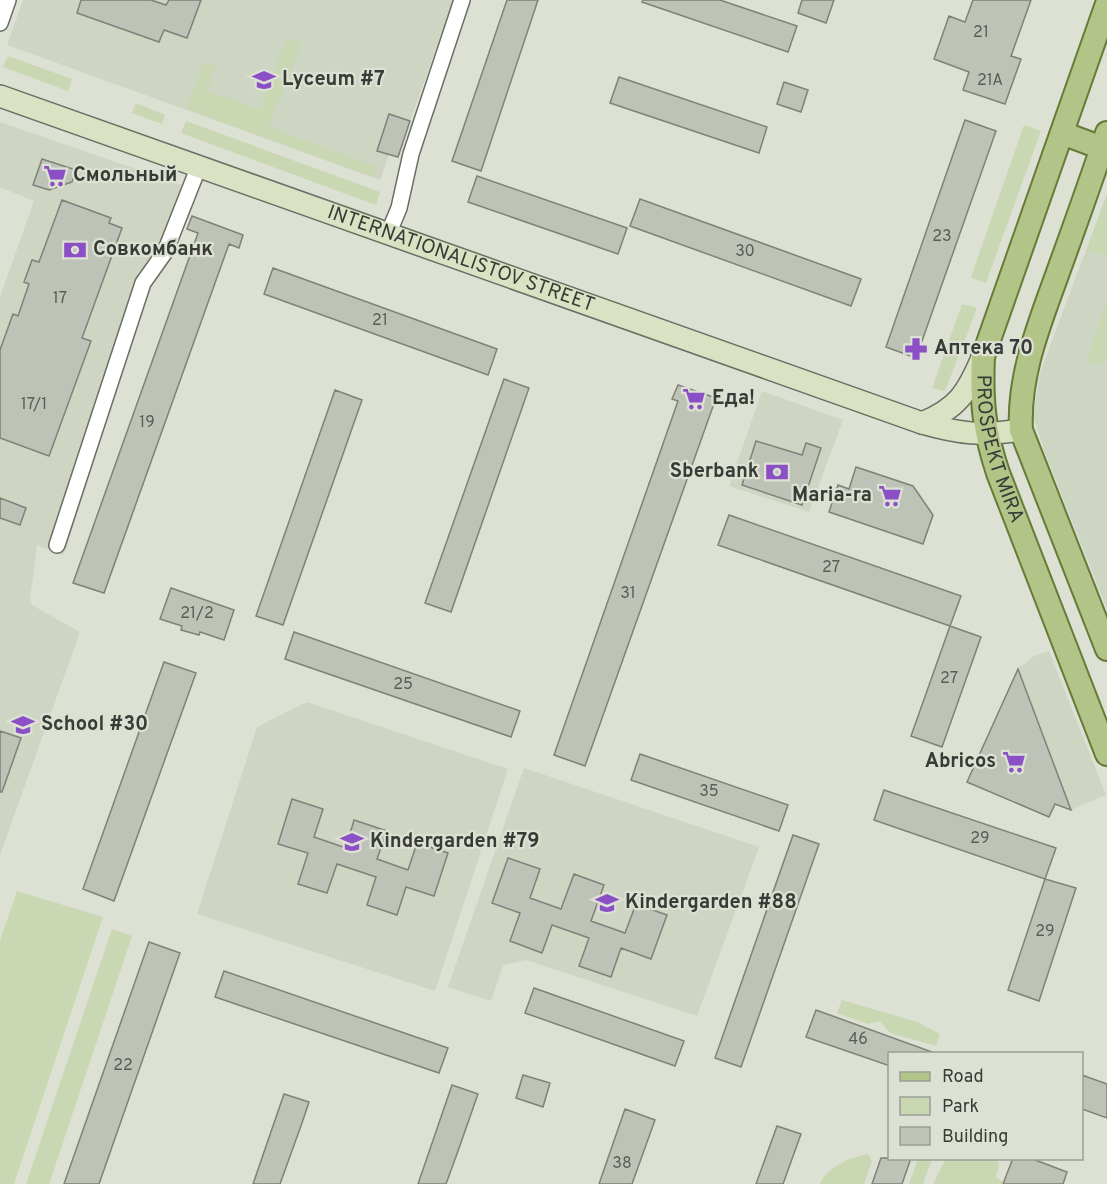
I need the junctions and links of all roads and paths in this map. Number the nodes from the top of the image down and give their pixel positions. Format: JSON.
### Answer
{"nodes":[{"id":1,"x":8,"y":0,"type":"edge"},
{"id":2,"x":462,"y":0,"type":"edge"},
{"id":3,"x":1107,"y":4,"type":"edge"},
{"id":4,"x":0,"y":23,"type":"edge"},
{"id":5,"x":0,"y":96,"type":"edge"},
{"id":6,"x":1062,"y":133,"type":"junction"},
{"id":7,"x":1105,"y":141,"type":"edge"},
{"id":8,"x":199,"y":166,"type":"junction"},
{"id":9,"x":390,"y":232,"type":"junction"},
{"id":10,"x":983,"y":357,"type":"junction"},
{"id":11,"x":922,"y":423,"type":"junction"},
{"id":12,"x":1021,"y":430,"type":"junction"},
{"id":13,"x":986,"y":435,"type":"junction"},
{"id":14,"x":57,"y":545,"type":"dead end"},
{"id":15,"x":1107,"y":649,"type":"edge"},
{"id":16,"x":1101,"y":722,"type":"edge"},
{"id":17,"x":1107,"y":754,"type":"edge"}],
"edges":[{"from":1,"to":4,"type":"street"},
{"from":2,"to":9,"type":"street"},
{"from":3,"to":6,"type":"main road","name":"PROSPEKT MIRA"},
{"from":5,"to":8,"type":"street","name":"INTERNATIONALISTOV STREET"},
{"from":6,"to":7,"type":"main road"},
{"from":6,"to":10,"type":"main road","name":"PROSPEKT MIRA"},
{"from":7,"to":12,"type":"main road","name":"PROSPEKT MIRA"},
{"from":8,"to":9,"type":"street","name":"INTERNATIONALISTOV STREET"},
{"from":8,"to":14,"type":"street"},
{"from":9,"to":11,"type":"street","name":"INTERNATIONALISTOV STREET"},
{"from":10,"to":11,"type":"street"},
{"from":10,"to":13,"type":"main road","name":"PROSPEKT MIRA"},
{"from":11,"to":13,"type":"street","name":"INTERNATIONALISTOV STREET"},
{"from":12,"to":13,"type":"street","name":"INTERNATIONALISTOV STREET"},
{"from":12,"to":15,"type":"main road","name":"PROSPEKT MIRA"},
{"from":13,"to":16,"type":"main road","name":"PROSPEKT MIRA"},
{"from":16,"to":17,"type":"main road","name":"PROSPEKT MIRA"}]}
